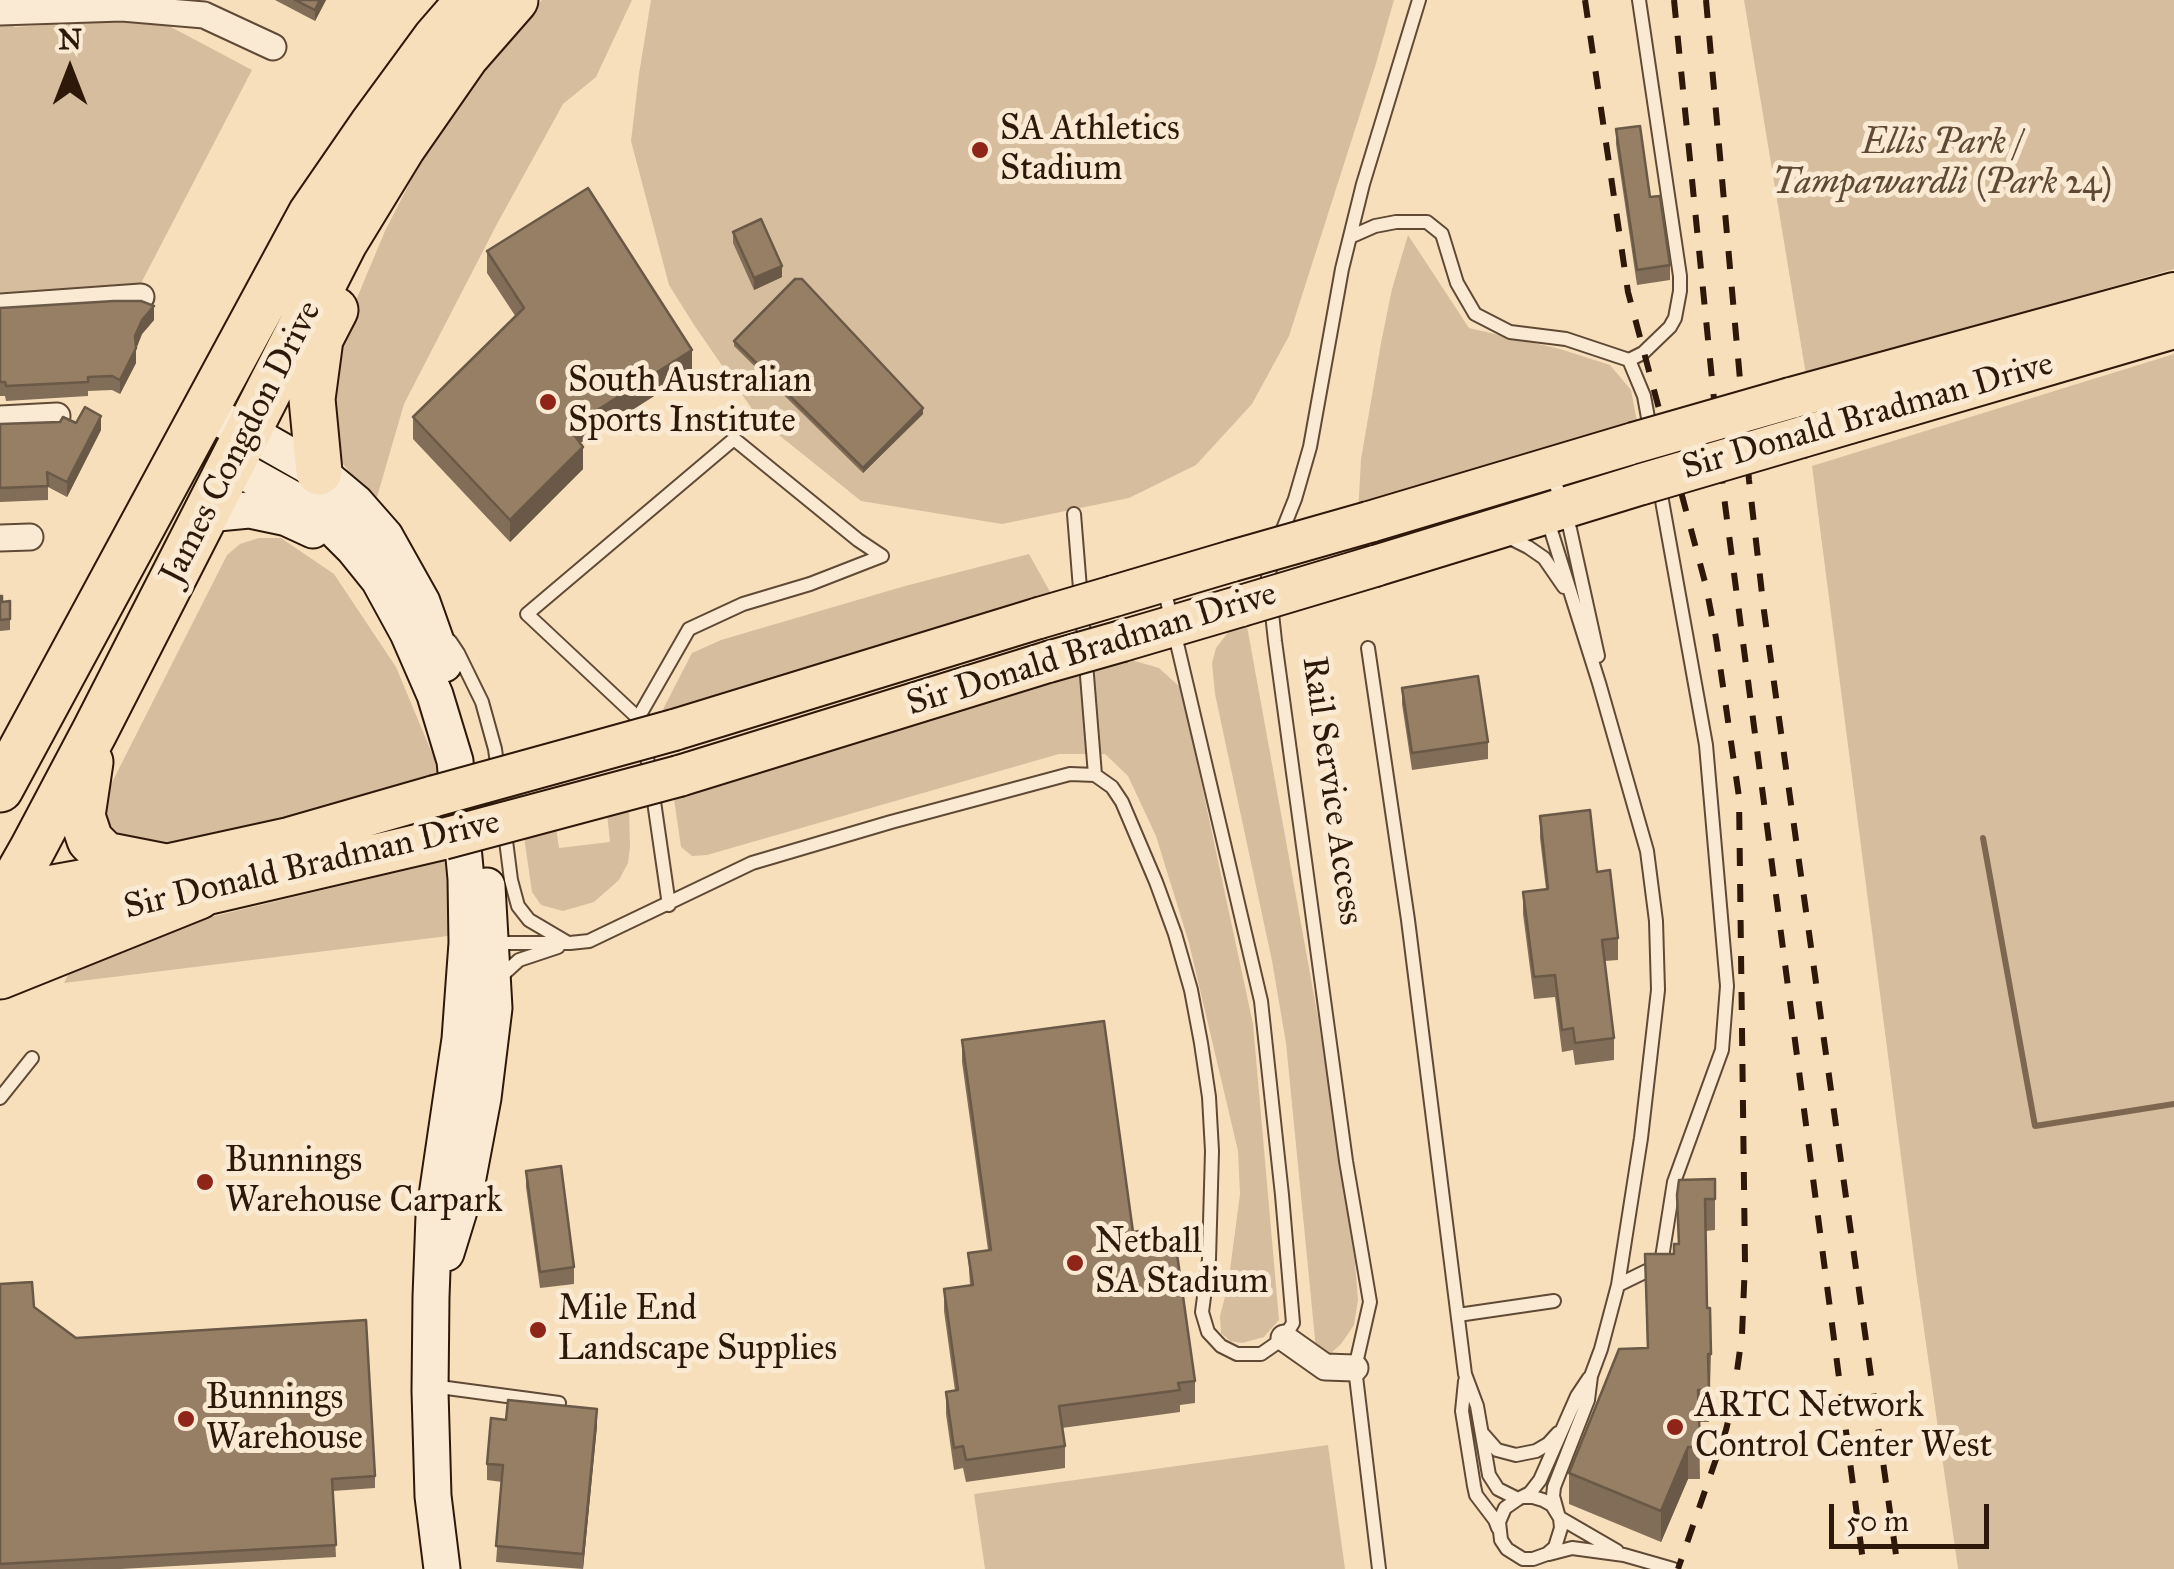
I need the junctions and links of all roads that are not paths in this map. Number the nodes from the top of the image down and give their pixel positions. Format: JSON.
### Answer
{"nodes":[{"id":1,"x":429,"y":0,"type":"edge"},
{"id":2,"x":469,"y":0,"type":"edge"},
{"id":3,"x":515,"y":0,"type":"edge"},
{"id":4,"x":1419,"y":0,"type":"edge"},
{"id":5,"x":1639,"y":0,"type":"edge"},
{"id":6,"x":0,"y":12,"type":"edge"},
{"id":7,"x":274,"y":47,"type":"dead end"},
{"id":8,"x":334,"y":180,"type":"junction"},
{"id":9,"x":381,"y":183,"type":"junction"},
{"id":10,"x":1350,"y":236,"type":"junction"},
{"id":11,"x":2174,"y":293,"type":"edge"},
{"id":12,"x":142,"y":298,"type":"edge"},
{"id":13,"x":0,"y":307,"type":"edge"},
{"id":14,"x":2174,"y":328,"type":"edge"},
{"id":15,"x":1629,"y":360,"type":"junction"},
{"id":16,"x":58,"y":416,"type":"edge"},
{"id":17,"x":0,"y":420,"type":"edge"},
{"id":18,"x":198,"y":426,"type":"junction"},
{"id":19,"x":239,"y":447,"type":"junction"},
{"id":20,"x":1646,"y":462,"type":"junction"},
{"id":21,"x":319,"y":472,"type":"junction"},
{"id":22,"x":1548,"y":496,"type":"junction"},
{"id":23,"x":207,"y":514,"type":"junction"},
{"id":24,"x":1074,"y":514,"type":"dead end"},
{"id":25,"x":1474,"y":535,"type":"junction"},
{"id":26,"x":30,"y":537,"type":"dead end"},
{"id":27,"x":0,"y":538,"type":"edge"},
{"id":28,"x":354,"y":550,"type":"junction"},
{"id":29,"x":1162,"y":582,"type":"junction"},
{"id":30,"x":422,"y":602,"type":"junction"},
{"id":31,"x":1575,"y":607,"type":"junction"},
{"id":32,"x":1173,"y":626,"type":"junction"},
{"id":33,"x":1368,"y":648,"type":"dead end"},
{"id":34,"x":1608,"y":713,"type":"junction"},
{"id":35,"x":656,"y":724,"type":"junction"},
{"id":36,"x":95,"y":731,"type":"junction"},
{"id":37,"x":1095,"y":775,"type":"junction"},
{"id":38,"x":500,"y":787,"type":"dead end"},
{"id":39,"x":0,"y":789,"type":"edge"},
{"id":40,"x":502,"y":806,"type":"dead end"},
{"id":41,"x":162,"y":866,"type":"junction"},
{"id":42,"x":199,"y":896,"type":"junction"},
{"id":43,"x":669,"y":905,"type":"junction"},
{"id":44,"x":2,"y":907,"type":"edge"},
{"id":45,"x":480,"y":944,"type":"junction"},
{"id":46,"x":570,"y":944,"type":"junction"},
{"id":47,"x":0,"y":976,"type":"edge"},
{"id":48,"x":493,"y":984,"type":"junction"},
{"id":49,"x":32,"y":1058,"type":"dead end"},
{"id":50,"x":0,"y":1098,"type":"edge"},
{"id":51,"x":1618,"y":1285,"type":"junction"},
{"id":52,"x":430,"y":1297,"type":"junction"},
{"id":53,"x":1554,"y":1301,"type":"dead end"},
{"id":54,"x":1458,"y":1315,"type":"junction"},
{"id":55,"x":1284,"y":1338,"type":"junction"},
{"id":56,"x":1355,"y":1368,"type":"junction"},
{"id":57,"x":1466,"y":1374,"type":"junction"},
{"id":58,"x":1591,"y":1376,"type":"junction"},
{"id":59,"x":430,"y":1386,"type":"junction"},
{"id":60,"x":559,"y":1402,"type":"edge"},
{"id":61,"x":1566,"y":1422,"type":"junction"},
{"id":62,"x":1480,"y":1428,"type":"junction"},
{"id":63,"x":1520,"y":1498,"type":"junction"},
{"id":64,"x":1559,"y":1516,"type":"junction"},
{"id":65,"x":1498,"y":1530,"type":"junction"},
{"id":66,"x":1506,"y":1549,"type":"junction"},
{"id":67,"x":1624,"y":1555,"type":"junction"},
{"id":68,"x":1542,"y":1560,"type":"edge"},
{"id":69,"x":442,"y":1569,"type":"edge"},
{"id":70,"x":1379,"y":1569,"type":"edge"},
{"id":71,"x":1512,"y":1569,"type":"edge"},
{"id":72,"x":1673,"y":1569,"type":"edge"}],
"edges":[{"from":1,"to":8,"type":"highway"},
{"from":2,"to":8,"type":"highway","name":"James Congdon Drive"},
{"from":3,"to":9,"type":"highway","name":"James Congdon Drive"},
{"from":4,"to":10,"type":"lane","name":"Rail Service Access"},
{"from":5,"to":15,"type":"lane"},
{"from":6,"to":7,"type":"street"},
{"from":8,"to":18,"type":"highway","name":"James Congdon Drive"},
{"from":9,"to":19,"type":"highway","name":"James Congdon Drive"},
{"from":9,"to":21,"type":"highway"},
{"from":10,"to":15,"type":"lane"},
{"from":10,"to":56,"type":"lane","name":"Rail Service Access"},
{"from":11,"to":20,"type":"main road","name":"Sir Donald Bradman Drive","bridge":true},
{"from":12,"to":13,"type":"street"},
{"from":14,"to":20,"type":"main road","name":"Sir Donald Bradman Drive","bridge":true},
{"from":15,"to":20,"type":"lane"},
{"from":16,"to":17,"type":"street"},
{"from":18,"to":19,"type":"highway"},
{"from":18,"to":39,"type":"highway","name":"James Congdon Drive"},
{"from":19,"to":21,"type":"main road"},
{"from":19,"to":23,"type":"highway","name":"James Congdon Drive"},
{"from":19,"to":28,"type":"main road"},
{"from":20,"to":22,"type":"main road","name":"Sir Donald Bradman Drive"},
{"from":20,"to":51,"type":"lane"},
{"from":21,"to":30,"type":"main road"},
{"from":22,"to":25,"type":"main road","name":"Sir Donald Bradman Drive"},
{"from":22,"to":29,"type":"main road","name":"Sir Donald Bradman Drive","bridge":true},
{"from":22,"to":31,"type":"lane"},
{"from":22,"to":34,"type":"lane"},
{"from":23,"to":28,"type":"main road"},
{"from":23,"to":36,"type":"highway","name":"James Congdon Drive"},
{"from":24,"to":37,"type":"lane"},
{"from":25,"to":31,"type":"lane"},
{"from":25,"to":32,"type":"main road","name":"Sir Donald Bradman Drive","bridge":true},
{"from":26,"to":27,"type":"street"},
{"from":28,"to":45,"type":"main road"},
{"from":29,"to":32,"type":"lane"},
{"from":29,"to":35,"type":"main road","name":"Sir Donald Bradman Drive","bridge":true},
{"from":30,"to":38,"type":"lane"},
{"from":30,"to":45,"type":"main road"},
{"from":31,"to":34,"type":"lane"},
{"from":32,"to":42,"type":"main road","name":"Sir Donald Bradman Drive","bridge":true},
{"from":32,"to":55,"type":"lane"},
{"from":33,"to":54,"type":"lane"},
{"from":34,"to":51,"type":"lane"},
{"from":35,"to":35,"type":"lane"},
{"from":35,"to":41,"type":"main road","name":"Sir Donald Bradman Drive","bridge":true},
{"from":35,"to":43,"type":"lane"},
{"from":36,"to":41,"type":"highway"},
{"from":36,"to":44,"type":"highway","name":"James Congdon Drive"},
{"from":37,"to":43,"type":"lane"},
{"from":37,"to":55,"type":"lane"},
{"from":40,"to":46,"type":"lane"},
{"from":41,"to":44,"type":"main road","name":"Sir Donald Bradman Drive"},
{"from":42,"to":44,"type":"main road","name":"Sir Donald Bradman Drive"},
{"from":42,"to":47,"type":"highway"},
{"from":43,"to":46,"type":"lane"},
{"from":45,"to":46,"type":"lane"},
{"from":45,"to":48,"type":"main road"},
{"from":45,"to":52,"type":"main road"},
{"from":46,"to":48,"type":"lane"},
{"from":48,"to":52,"type":"main road"},
{"from":49,"to":50,"type":"lane"},
{"from":51,"to":58,"type":"lane"},
{"from":52,"to":59,"type":"main road"},
{"from":53,"to":54,"type":"lane"},
{"from":54,"to":57,"type":"lane"},
{"from":55,"to":56,"type":"street"},
{"from":56,"to":70,"type":"lane","name":"Rail Service Access"},
{"from":57,"to":62,"type":"lane"},
{"from":57,"to":65,"type":"lane"},
{"from":58,"to":61,"type":"lane"},
{"from":58,"to":64,"type":"lane"},
{"from":59,"to":60,"type":"lane"},
{"from":59,"to":69,"type":"main road"},
{"from":61,"to":62,"type":"lane"},
{"from":61,"to":63,"type":"lane"},
{"from":62,"to":63,"type":"lane"},
{"from":63,"to":64,"type":"lane"},
{"from":63,"to":65,"type":"lane"},
{"from":64,"to":67,"type":"lane"},
{"from":64,"to":68,"type":"lane"},
{"from":65,"to":66,"type":"lane"},
{"from":66,"to":68,"type":"lane"},
{"from":66,"to":71,"type":"lane"},
{"from":67,"to":68,"type":"lane"},
{"from":67,"to":72,"type":"lane"}]}
